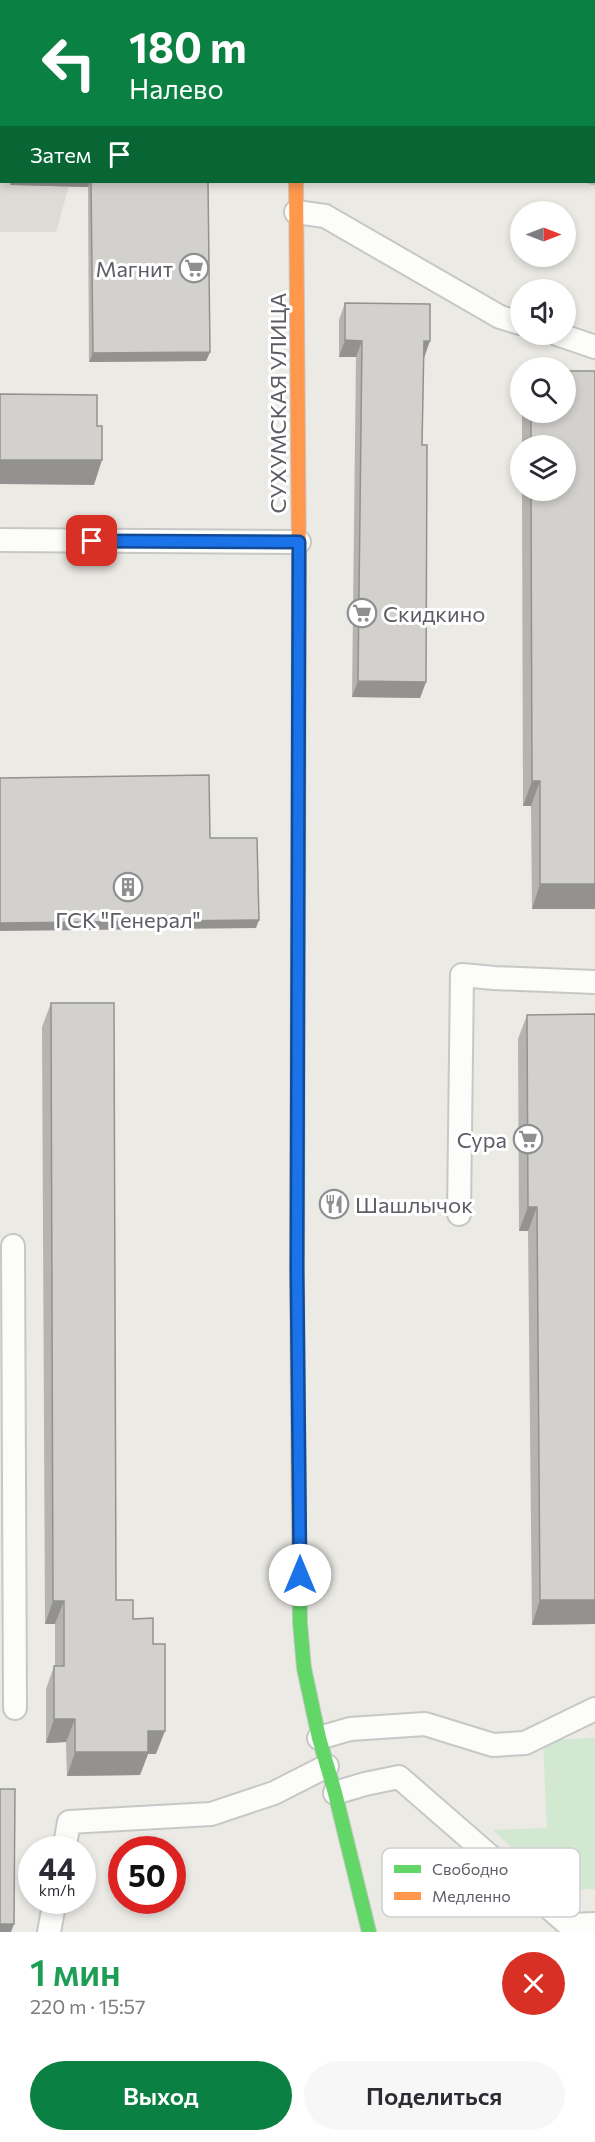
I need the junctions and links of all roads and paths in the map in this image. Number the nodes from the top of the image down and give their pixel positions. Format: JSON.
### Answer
{"nodes":[{"id":1,"x":296,"y":183,"type":"edge"},
{"id":2,"x":296,"y":212,"type":"junction"},
{"id":3,"x":510,"y":320,"type":"edge"},
{"id":4,"x":576,"y":340,"type":"edge"},
{"id":5,"x":595,"y":346,"type":"edge"},
{"id":6,"x":0,"y":540,"type":"edge"},
{"id":7,"x":299,"y":542,"type":"junction"},
{"id":8,"x":595,"y":982,"type":"edge"},
{"id":9,"x":459,"y":1214,"type":"dead end"},
{"id":10,"x":14,"y":1246,"type":"dead end"},
{"id":11,"x":15,"y":1708,"type":"dead end"},
{"id":12,"x":595,"y":1709,"type":"edge"},
{"id":13,"x":319,"y":1738,"type":"junction"},
{"id":14,"x":327,"y":1766,"type":"junction"},
{"id":15,"x":335,"y":1793,"type":"junction"},
{"id":16,"x":66,"y":1836,"type":"edge"},
{"id":17,"x":480,"y":1848,"type":"edge"},
{"id":18,"x":53,"y":1914,"type":"edge"},
{"id":19,"x":559,"y":1917,"type":"edge"},
{"id":20,"x":595,"y":1924,"type":"edge"},
{"id":21,"x":50,"y":1932,"type":"edge"},
{"id":22,"x":369,"y":1932,"type":"edge"}],
"edges":[{"from":1,"to":2,"type":"main road","name":"СУХУМСКАЯ УЛИЦА"},
{"from":2,"to":3,"type":"lane"},
{"from":2,"to":7,"type":"main road","name":"СУХУМСКАЯ УЛИЦА"},
{"from":4,"to":5,"type":"lane"},
{"from":6,"to":7,"type":"lane"},
{"from":7,"to":13,"type":"main road","name":"СУХУМСКАЯ УЛИЦА"},
{"from":8,"to":9,"type":"lane"},
{"from":10,"to":11,"type":"lane"},
{"from":12,"to":13,"type":"lane"},
{"from":13,"to":14,"type":"main road","name":"СУХУМСКАЯ УЛИЦА"},
{"from":14,"to":15,"type":"main road","name":"СУХУМСКАЯ УЛИЦА"},
{"from":14,"to":16,"type":"lane"},
{"from":15,"to":17,"type":"lane"},
{"from":15,"to":22,"type":"main road","name":"СУХУМСКАЯ УЛИЦА"},
{"from":18,"to":21,"type":"lane"},
{"from":19,"to":20,"type":"lane"}]}
